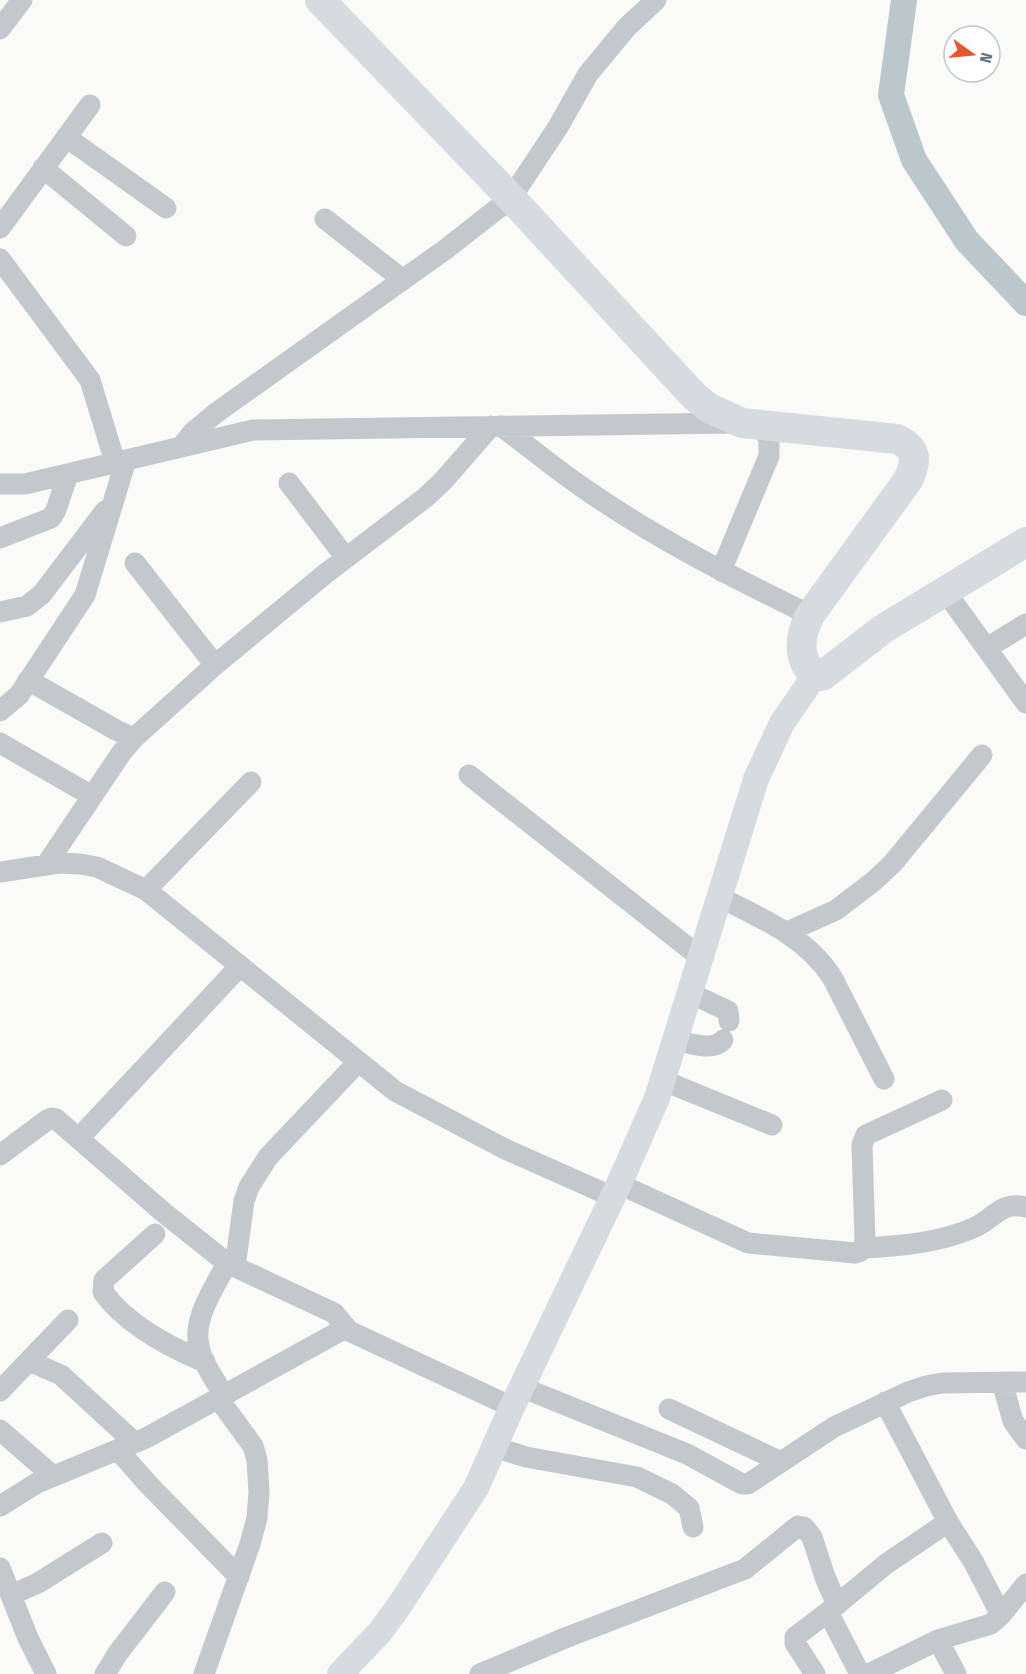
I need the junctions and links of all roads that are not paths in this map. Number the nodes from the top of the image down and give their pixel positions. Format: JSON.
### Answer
{"nodes":[{"id":1,"x":22,"y":0,"type":"edge"},
{"id":2,"x":320,"y":0,"type":"edge"},
{"id":3,"x":656,"y":0,"type":"edge"},
{"id":4,"x":0,"y":29,"type":"edge"},
{"id":5,"x":90,"y":105,"type":"dead end"},
{"id":6,"x":66,"y":137,"type":"junction"},
{"id":7,"x":43,"y":168,"type":"junction"},
{"id":8,"x":511,"y":198,"type":"junction"},
{"id":9,"x":166,"y":208,"type":"dead end"},
{"id":10,"x":325,"y":219,"type":"dead end"},
{"id":11,"x":0,"y":228,"type":"edge"},
{"id":12,"x":126,"y":236,"type":"dead end"},
{"id":13,"x":0,"y":259,"type":"edge"},
{"id":14,"x":403,"y":280,"type":"junction"},
{"id":15,"x":752,"y":424,"type":"junction"},
{"id":16,"x":496,"y":426,"type":"junction"},
{"id":17,"x":182,"y":447,"type":"junction"},
{"id":18,"x":120,"y":461,"type":"junction"},
{"id":19,"x":68,"y":474,"type":"junction"},
{"id":20,"x":289,"y":483,"type":"dead end"},
{"id":21,"x":0,"y":484,"type":"edge"},
{"id":22,"x":114,"y":498,"type":"junction"},
{"id":23,"x":0,"y":538,"type":"edge"},
{"id":24,"x":1026,"y":542,"type":"edge"},
{"id":25,"x":346,"y":558,"type":"junction"},
{"id":26,"x":135,"y":563,"type":"dead end"},
{"id":27,"x":721,"y":571,"type":"junction"},
{"id":28,"x":945,"y":591,"type":"junction"},
{"id":29,"x":0,"y":612,"type":"edge"},
{"id":30,"x":810,"y":615,"type":"junction"},
{"id":31,"x":1026,"y":624,"type":"edge"},
{"id":32,"x":987,"y":648,"type":"junction"},
{"id":33,"x":215,"y":665,"type":"junction"},
{"id":34,"x":815,"y":675,"type":"junction"},
{"id":35,"x":28,"y":680,"type":"junction"},
{"id":36,"x":1026,"y":703,"type":"edge"},
{"id":37,"x":0,"y":711,"type":"edge"},
{"id":38,"x":134,"y":738,"type":"junction"},
{"id":39,"x":0,"y":743,"type":"edge"},
{"id":40,"x":982,"y":755,"type":"dead end"},
{"id":41,"x":469,"y":775,"type":"dead end"},
{"id":42,"x":251,"y":782,"type":"dead end"},
{"id":43,"x":92,"y":796,"type":"junction"},
{"id":44,"x":46,"y":865,"type":"junction"},
{"id":45,"x":0,"y":872,"type":"edge"},
{"id":46,"x":146,"y":890,"type":"junction"},
{"id":47,"x":719,"y":897,"type":"junction"},
{"id":48,"x":788,"y":932,"type":"junction"},
{"id":49,"x":700,"y":957,"type":"junction"},
{"id":50,"x":240,"y":966,"type":"junction"},
{"id":51,"x":690,"y":993,"type":"junction"},
{"id":52,"x":675,"y":1040,"type":"junction"},
{"id":53,"x":358,"y":1062,"type":"junction"},
{"id":54,"x":884,"y":1079,"type":"dead end"},
{"id":55,"x":662,"y":1080,"type":"junction"},
{"id":56,"x":942,"y":1100,"type":"dead end"},
{"id":57,"x":772,"y":1125,"type":"dead end"},
{"id":58,"x":79,"y":1138,"type":"junction"},
{"id":59,"x":0,"y":1155,"type":"edge"},
{"id":60,"x":616,"y":1190,"type":"junction"},
{"id":61,"x":1026,"y":1207,"type":"edge"},
{"id":62,"x":155,"y":1234,"type":"dead end"},
{"id":63,"x":863,"y":1248,"type":"junction"},
{"id":64,"x":231,"y":1265,"type":"junction"},
{"id":65,"x":68,"y":1320,"type":"dead end"},
{"id":66,"x":349,"y":1331,"type":"junction"},
{"id":67,"x":30,"y":1361,"type":"junction"},
{"id":68,"x":205,"y":1362,"type":"junction"},
{"id":69,"x":1002,"y":1382,"type":"junction"},
{"id":70,"x":1026,"y":1382,"type":"edge"},
{"id":71,"x":0,"y":1391,"type":"edge"},
{"id":72,"x":221,"y":1396,"type":"junction"},
{"id":73,"x":517,"y":1397,"type":"junction"},
{"id":74,"x":885,"y":1402,"type":"junction"},
{"id":75,"x":669,"y":1409,"type":"dead end"},
{"id":76,"x":0,"y":1430,"type":"edge"},
{"id":77,"x":1026,"y":1439,"type":"edge"},
{"id":78,"x":127,"y":1446,"type":"junction"},
{"id":79,"x":494,"y":1447,"type":"junction"},
{"id":80,"x":781,"y":1462,"type":"junction"},
{"id":81,"x":53,"y":1476,"type":"junction"},
{"id":82,"x":0,"y":1506,"type":"edge"},
{"id":83,"x":948,"y":1522,"type":"junction"},
{"id":84,"x":693,"y":1527,"type":"dead end"},
{"id":85,"x":102,"y":1543,"type":"dead end"},
{"id":86,"x":0,"y":1568,"type":"edge"},
{"id":87,"x":239,"y":1577,"type":"junction"},
{"id":88,"x":1026,"y":1584,"type":"edge"},
{"id":89,"x":165,"y":1593,"type":"dead end"},
{"id":90,"x":11,"y":1595,"type":"junction"},
{"id":91,"x":832,"y":1608,"type":"junction"},
{"id":92,"x":1001,"y":1615,"type":"junction"},
{"id":93,"x":938,"y":1640,"type":"junction"},
{"id":94,"x":46,"y":1674,"type":"edge"},
{"id":95,"x":105,"y":1674,"type":"edge"},
{"id":96,"x":204,"y":1674,"type":"edge"},
{"id":97,"x":340,"y":1674,"type":"edge"},
{"id":98,"x":480,"y":1674,"type":"edge"},
{"id":99,"x":815,"y":1674,"type":"edge"},
{"id":100,"x":860,"y":1674,"type":"edge"},
{"id":101,"x":869,"y":1674,"type":"edge"},
{"id":102,"x":956,"y":1674,"type":"edge"}],
"edges":[{"from":1,"to":4,"type":"street"},
{"from":2,"to":8,"type":"highway"},
{"from":3,"to":8,"type":"street"},
{"from":5,"to":6,"type":"street"},
{"from":6,"to":7,"type":"street"},
{"from":6,"to":9,"type":"street"},
{"from":7,"to":11,"type":"street"},
{"from":7,"to":12,"type":"street"},
{"from":8,"to":14,"type":"street"},
{"from":8,"to":15,"type":"highway"},
{"from":10,"to":14,"type":"street"},
{"from":13,"to":18,"type":"street"},
{"from":14,"to":17,"type":"street"},
{"from":15,"to":16,"type":"street"},
{"from":15,"to":27,"type":"street"},
{"from":15,"to":30,"type":"highway"},
{"from":16,"to":17,"type":"street"},
{"from":16,"to":25,"type":"street"},
{"from":16,"to":27,"type":"street"},
{"from":17,"to":18,"type":"street"},
{"from":18,"to":19,"type":"street"},
{"from":18,"to":22,"type":"street"},
{"from":19,"to":21,"type":"street"},
{"from":19,"to":23,"type":"street"},
{"from":20,"to":25,"type":"street"},
{"from":22,"to":29,"type":"street"},
{"from":22,"to":35,"type":"street"},
{"from":24,"to":28,"type":"highway"},
{"from":25,"to":33,"type":"street"},
{"from":26,"to":33,"type":"street"},
{"from":27,"to":30,"type":"street"},
{"from":28,"to":32,"type":"street"},
{"from":28,"to":34,"type":"highway"},
{"from":30,"to":34,"type":"highway"},
{"from":31,"to":32,"type":"street"},
{"from":32,"to":36,"type":"street"},
{"from":33,"to":38,"type":"street"},
{"from":34,"to":47,"type":"main road"},
{"from":35,"to":37,"type":"street"},
{"from":35,"to":38,"type":"street"},
{"from":38,"to":43,"type":"street"},
{"from":39,"to":43,"type":"street"},
{"from":40,"to":48,"type":"street"},
{"from":41,"to":49,"type":"street"},
{"from":42,"to":46,"type":"street"},
{"from":43,"to":44,"type":"street"},
{"from":44,"to":45,"type":"street"},
{"from":44,"to":46,"type":"street"},
{"from":46,"to":50,"type":"street"},
{"from":47,"to":48,"type":"street"},
{"from":47,"to":49,"type":"main road"},
{"from":48,"to":54,"type":"street"},
{"from":49,"to":51,"type":"main road"},
{"from":50,"to":53,"type":"street"},
{"from":50,"to":58,"type":"street"},
{"from":51,"to":52,"type":"main road"},
{"from":51,"to":52,"type":"street"},
{"from":52,"to":55,"type":"main road"},
{"from":53,"to":60,"type":"street"},
{"from":53,"to":64,"type":"street"},
{"from":55,"to":57,"type":"street"},
{"from":55,"to":60,"type":"main road"},
{"from":56,"to":63,"type":"street"},
{"from":58,"to":59,"type":"street"},
{"from":58,"to":64,"type":"street"},
{"from":60,"to":63,"type":"street"},
{"from":60,"to":73,"type":"main road"},
{"from":61,"to":63,"type":"street"},
{"from":62,"to":68,"type":"street"},
{"from":64,"to":66,"type":"street"},
{"from":64,"to":68,"type":"street"},
{"from":65,"to":67,"type":"street"},
{"from":66,"to":72,"type":"street"},
{"from":66,"to":73,"type":"street"},
{"from":67,"to":71,"type":"street"},
{"from":67,"to":78,"type":"street"},
{"from":68,"to":72,"type":"street"},
{"from":69,"to":70,"type":"street"},
{"from":69,"to":74,"type":"street"},
{"from":69,"to":77,"type":"street"},
{"from":72,"to":78,"type":"street"},
{"from":72,"to":87,"type":"street"},
{"from":73,"to":79,"type":"main road"},
{"from":73,"to":80,"type":"street"},
{"from":74,"to":80,"type":"street"},
{"from":74,"to":83,"type":"street"},
{"from":75,"to":80,"type":"street"},
{"from":76,"to":81,"type":"street"},
{"from":78,"to":81,"type":"street"},
{"from":78,"to":87,"type":"street"},
{"from":79,"to":84,"type":"street"},
{"from":79,"to":97,"type":"main road"},
{"from":81,"to":82,"type":"street"},
{"from":83,"to":91,"type":"street"},
{"from":83,"to":92,"type":"street"},
{"from":85,"to":90,"type":"street"},
{"from":86,"to":90,"type":"street"},
{"from":87,"to":96,"type":"street"},
{"from":88,"to":92,"type":"street"},
{"from":89,"to":95,"type":"street"},
{"from":90,"to":94,"type":"street"},
{"from":91,"to":98,"type":"street"},
{"from":91,"to":99,"type":"street"},
{"from":91,"to":100,"type":"street"},
{"from":92,"to":93,"type":"street"},
{"from":93,"to":101,"type":"street"},
{"from":93,"to":102,"type":"street"}]}
